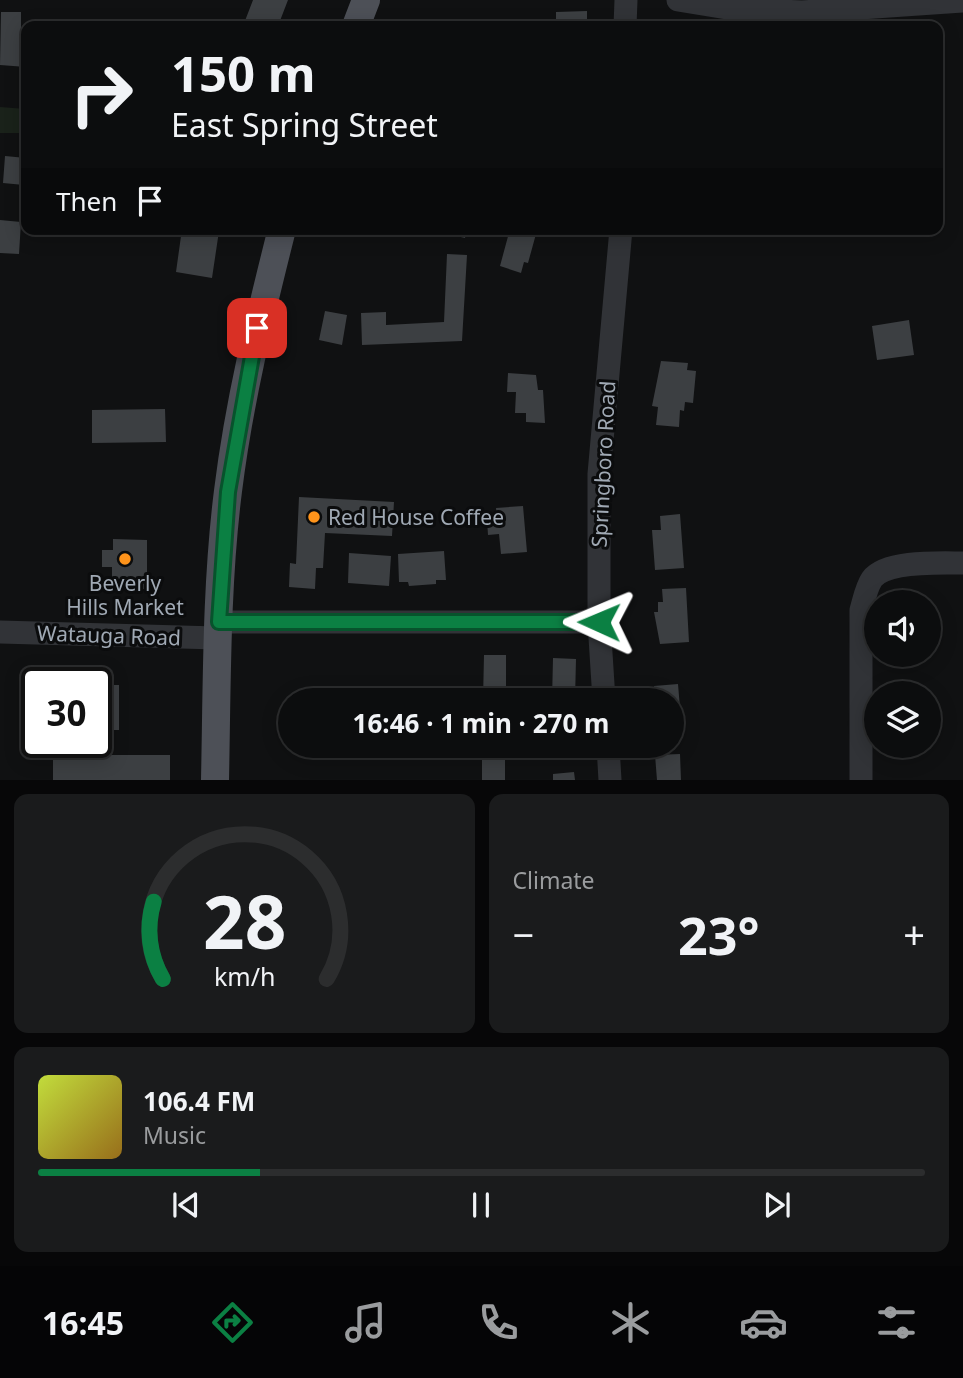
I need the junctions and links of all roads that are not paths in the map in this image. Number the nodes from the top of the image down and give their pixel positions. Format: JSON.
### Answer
{"nodes":[{"id":1,"x":366,"y":0,"type":"edge"},
{"id":2,"x":626,"y":0,"type":"edge"},
{"id":3,"x":678,"y":0,"type":"edge"},
{"id":4,"x":963,"y":1,"type":"edge"},
{"id":5,"x":358,"y":21,"type":"edge"},
{"id":6,"x":625,"y":21,"type":"edge"},
{"id":7,"x":280,"y":235,"type":"edge"},
{"id":8,"x":620,"y":235,"type":"edge"},
{"id":9,"x":963,"y":563,"type":"edge"},
{"id":10,"x":599,"y":622,"type":"junction"},
{"id":11,"x":218,"y":630,"type":"junction"},
{"id":12,"x":0,"y":632,"type":"edge"},
{"id":13,"x":603,"y":688,"type":"edge"},
{"id":14,"x":609,"y":758,"type":"edge"},
{"id":15,"x":215,"y":779,"type":"edge"},
{"id":16,"x":610,"y":779,"type":"edge"},
{"id":17,"x":861,"y":779,"type":"edge"}],
"edges":[{"from":1,"to":5,"type":"main road"},
{"from":2,"to":6,"type":"street"},
{"from":3,"to":4,"type":"street"},
{"from":7,"to":11,"type":"main road"},
{"from":8,"to":10,"type":"street","name":"Springboro Road"},
{"from":9,"to":17,"type":"street"},
{"from":10,"to":11,"type":"street","name":"Watauga Road"},
{"from":10,"to":13,"type":"street","name":"Springboro Road"},
{"from":11,"to":12,"type":"street","name":"Watauga Road"},
{"from":11,"to":15,"type":"main road"},
{"from":14,"to":16,"type":"street"}]}
